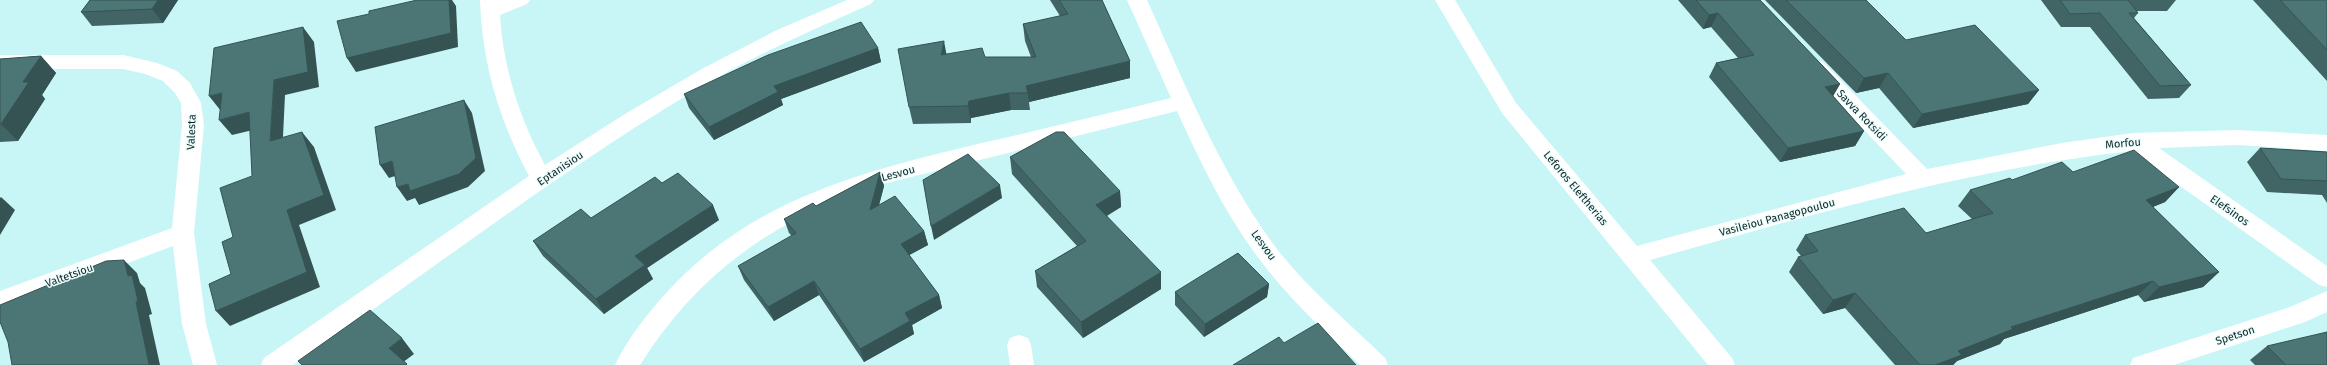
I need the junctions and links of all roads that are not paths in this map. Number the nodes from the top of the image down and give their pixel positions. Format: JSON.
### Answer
{"nodes":[{"id":1,"x":520,"y":0,"type":"edge"},
{"id":2,"x":864,"y":0,"type":"edge"},
{"id":3,"x":1137,"y":0,"type":"edge"},
{"id":4,"x":1445,"y":0,"type":"edge"},
{"id":5,"x":490,"y":6,"type":"edge"},
{"id":6,"x":1801,"y":52,"type":"edge"},
{"id":7,"x":0,"y":62,"type":"edge"},
{"id":8,"x":1184,"y":102,"type":"junction"},
{"id":9,"x":2133,"y":141,"type":"junction"},
{"id":10,"x":2327,"y":143,"type":"edge"},
{"id":11,"x":1922,"y":177,"type":"junction"},
{"id":12,"x":542,"y":179,"type":"junction"},
{"id":13,"x":183,"y":233,"type":"junction"},
{"id":14,"x":1633,"y":256,"type":"junction"},
{"id":15,"x":2327,"y":278,"type":"edge"},
{"id":16,"x":0,"y":301,"type":"edge"},
{"id":17,"x":2327,"y":301,"type":"edge"},
{"id":18,"x":205,"y":365,"type":"edge"},
{"id":19,"x":273,"y":365,"type":"edge"},
{"id":20,"x":627,"y":365,"type":"edge"},
{"id":21,"x":1376,"y":365,"type":"edge"},
{"id":22,"x":1723,"y":365,"type":"edge"},
{"id":23,"x":2142,"y":365,"type":"edge"}],
"edges":[{"from":1,"to":5,"type":"street"},
{"from":2,"to":12,"type":"street","name":"Eptanisiou"},
{"from":3,"to":8,"type":"street","name":"Lesvou"},
{"from":4,"to":14,"type":"street","name":"Leforos Eleftherias"},
{"from":5,"to":12,"type":"street"},
{"from":6,"to":11,"type":"street","name":"Savva Rotsidi"},
{"from":7,"to":13,"type":"street","name":"Valesta"},
{"from":8,"to":20,"type":"street","name":"Lesvou"},
{"from":8,"to":21,"type":"street","name":"Lesvou"},
{"from":9,"to":10,"type":"street","name":"Morfou"},
{"from":9,"to":11,"type":"street","name":"Morfou"},
{"from":9,"to":15,"type":"street","name":"Elefsinos"},
{"from":11,"to":14,"type":"street","name":"Vasileiou Panagopoulou"},
{"from":12,"to":19,"type":"street","name":"Eptanisiou"},
{"from":13,"to":16,"type":"street","name":"Valtetsiou"},
{"from":13,"to":18,"type":"street","name":"Valesta"},
{"from":14,"to":22,"type":"street","name":"Leforos Eleftherias"},
{"from":17,"to":23,"type":"street","name":"Spetson"}]}
